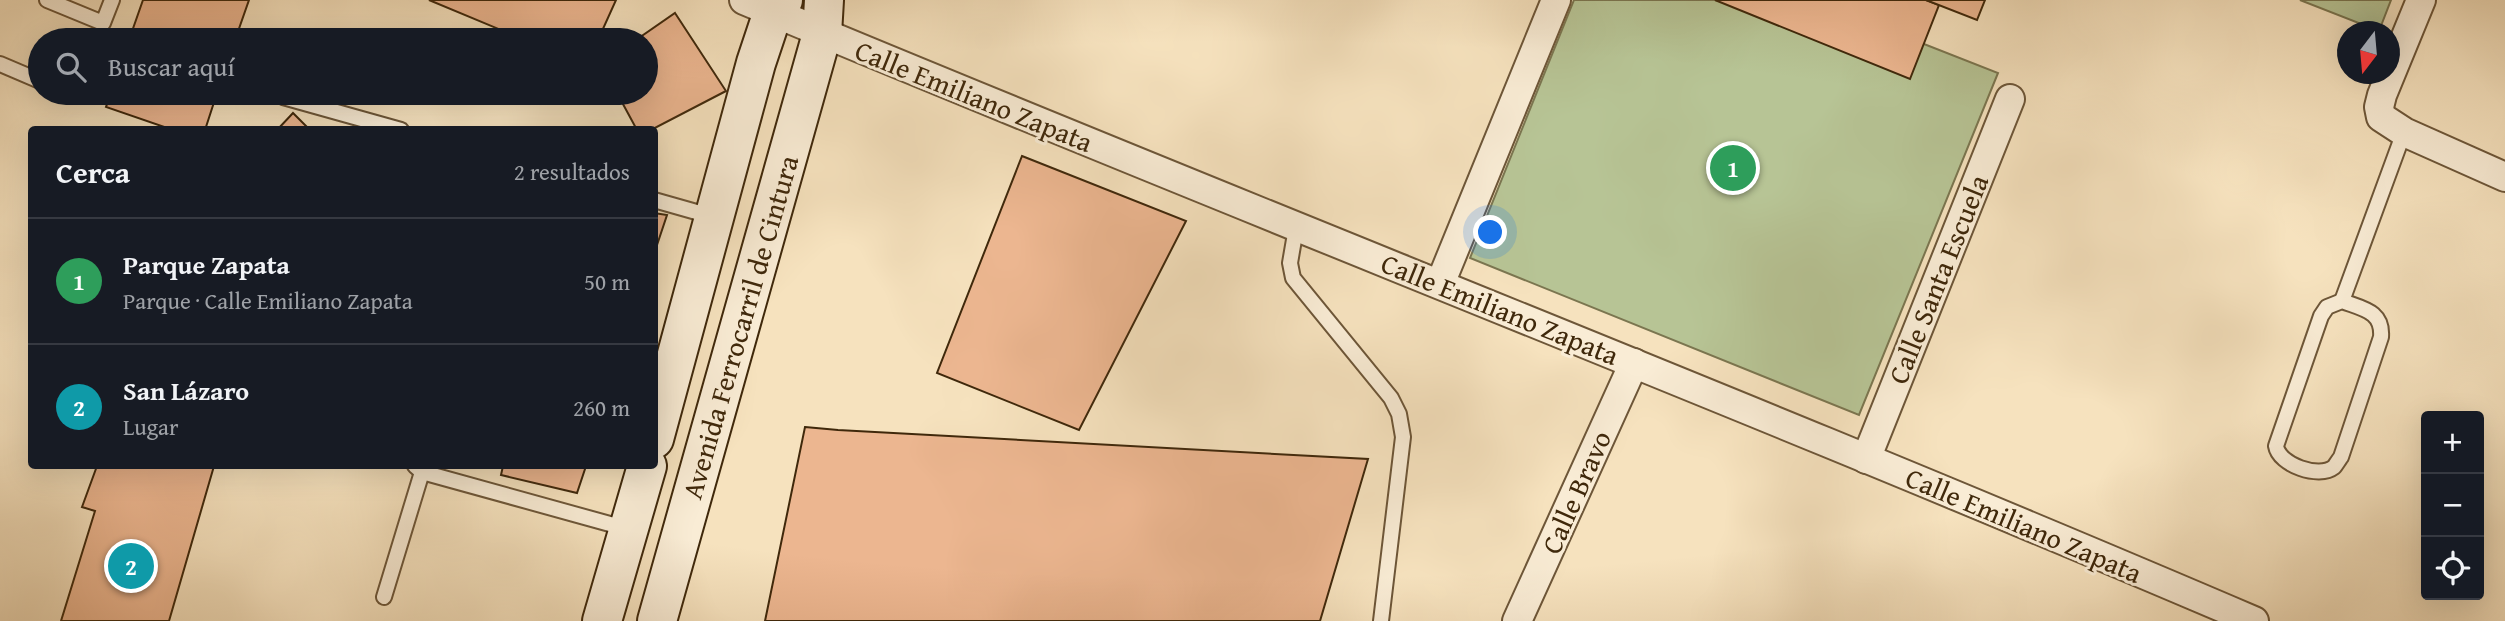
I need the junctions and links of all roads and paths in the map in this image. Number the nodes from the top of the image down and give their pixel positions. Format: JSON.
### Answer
{"nodes":[{"id":1,"x":47,"y":0,"type":"edge"},
{"id":2,"x":112,"y":0,"type":"edge"},
{"id":3,"x":1556,"y":0,"type":"edge"},
{"id":4,"x":2421,"y":0,"type":"edge"},
{"id":5,"x":766,"y":4,"type":"edge"},
{"id":6,"x":823,"y":17,"type":"edge"},
{"id":7,"x":0,"y":64,"type":"edge"},
{"id":8,"x":28,"y":76,"type":"edge"},
{"id":9,"x":2010,"y":99,"type":"dead end"},
{"id":10,"x":312,"y":105,"type":"edge"},
{"id":11,"x":387,"y":126,"type":"edge"},
{"id":12,"x":2404,"y":132,"type":"junction"},
{"id":13,"x":2505,"y":177,"type":"edge"},
{"id":14,"x":658,"y":201,"type":"edge"},
{"id":15,"x":716,"y":217,"type":"junction"},
{"id":16,"x":1296,"y":228,"type":"junction"},
{"id":17,"x":1440,"y":284,"type":"junction"},
{"id":18,"x":2342,"y":301,"type":"junction"},
{"id":19,"x":1634,"y":363,"type":"junction"},
{"id":20,"x":658,"y":425,"type":"edge"},
{"id":21,"x":1866,"y":458,"type":"junction"},
{"id":22,"x":419,"y":469,"type":"edge"},
{"id":23,"x":646,"y":469,"type":"edge"},
{"id":24,"x":629,"y":529,"type":"junction"},
{"id":25,"x":384,"y":597,"type":"dead end"},
{"id":26,"x":2241,"y":618,"type":"edge"},
{"id":27,"x":602,"y":621,"type":"edge"},
{"id":28,"x":657,"y":621,"type":"edge"},
{"id":29,"x":1381,"y":621,"type":"edge"},
{"id":30,"x":1517,"y":621,"type":"edge"}],
"edges":[{"from":1,"to":2,"type":"lane"},
{"from":3,"to":17,"type":"street"},
{"from":4,"to":12,"type":"street"},
{"from":5,"to":6,"type":"street","name":"Calle Emiliano Zapata"},
{"from":5,"to":15,"type":"street","name":"Avenida Ferrocarril de Cintura"},
{"from":6,"to":16,"type":"street","name":"Calle Emiliano Zapata"},
{"from":6,"to":28,"type":"street","name":"Avenida Ferrocarril de Cintura"},
{"from":7,"to":8,"type":"lane"},
{"from":9,"to":21,"type":"street","name":"Calle Santa Escuela"},
{"from":10,"to":11,"type":"lane"},
{"from":12,"to":13,"type":"street"},
{"from":12,"to":18,"type":"lane"},
{"from":14,"to":15,"type":"lane"},
{"from":15,"to":20,"type":"street","name":"Avenida Ferrocarril de Cintura"},
{"from":16,"to":17,"type":"street","name":"Calle Emiliano Zapata"},
{"from":16,"to":29,"type":"lane"},
{"from":17,"to":19,"type":"street","name":"Calle Emiliano Zapata"},
{"from":18,"to":18,"type":"lane"},
{"from":19,"to":21,"type":"street","name":"Calle Emiliano Zapata"},
{"from":19,"to":30,"type":"street","name":"Calle Bravo"},
{"from":21,"to":26,"type":"street","name":"Calle Emiliano Zapata"},
{"from":22,"to":24,"type":"lane"},
{"from":22,"to":25,"type":"lane"},
{"from":23,"to":24,"type":"street","name":"Avenida Ferrocarril de Cintura"},
{"from":24,"to":27,"type":"street","name":"Avenida Ferrocarril de Cintura"}]}
